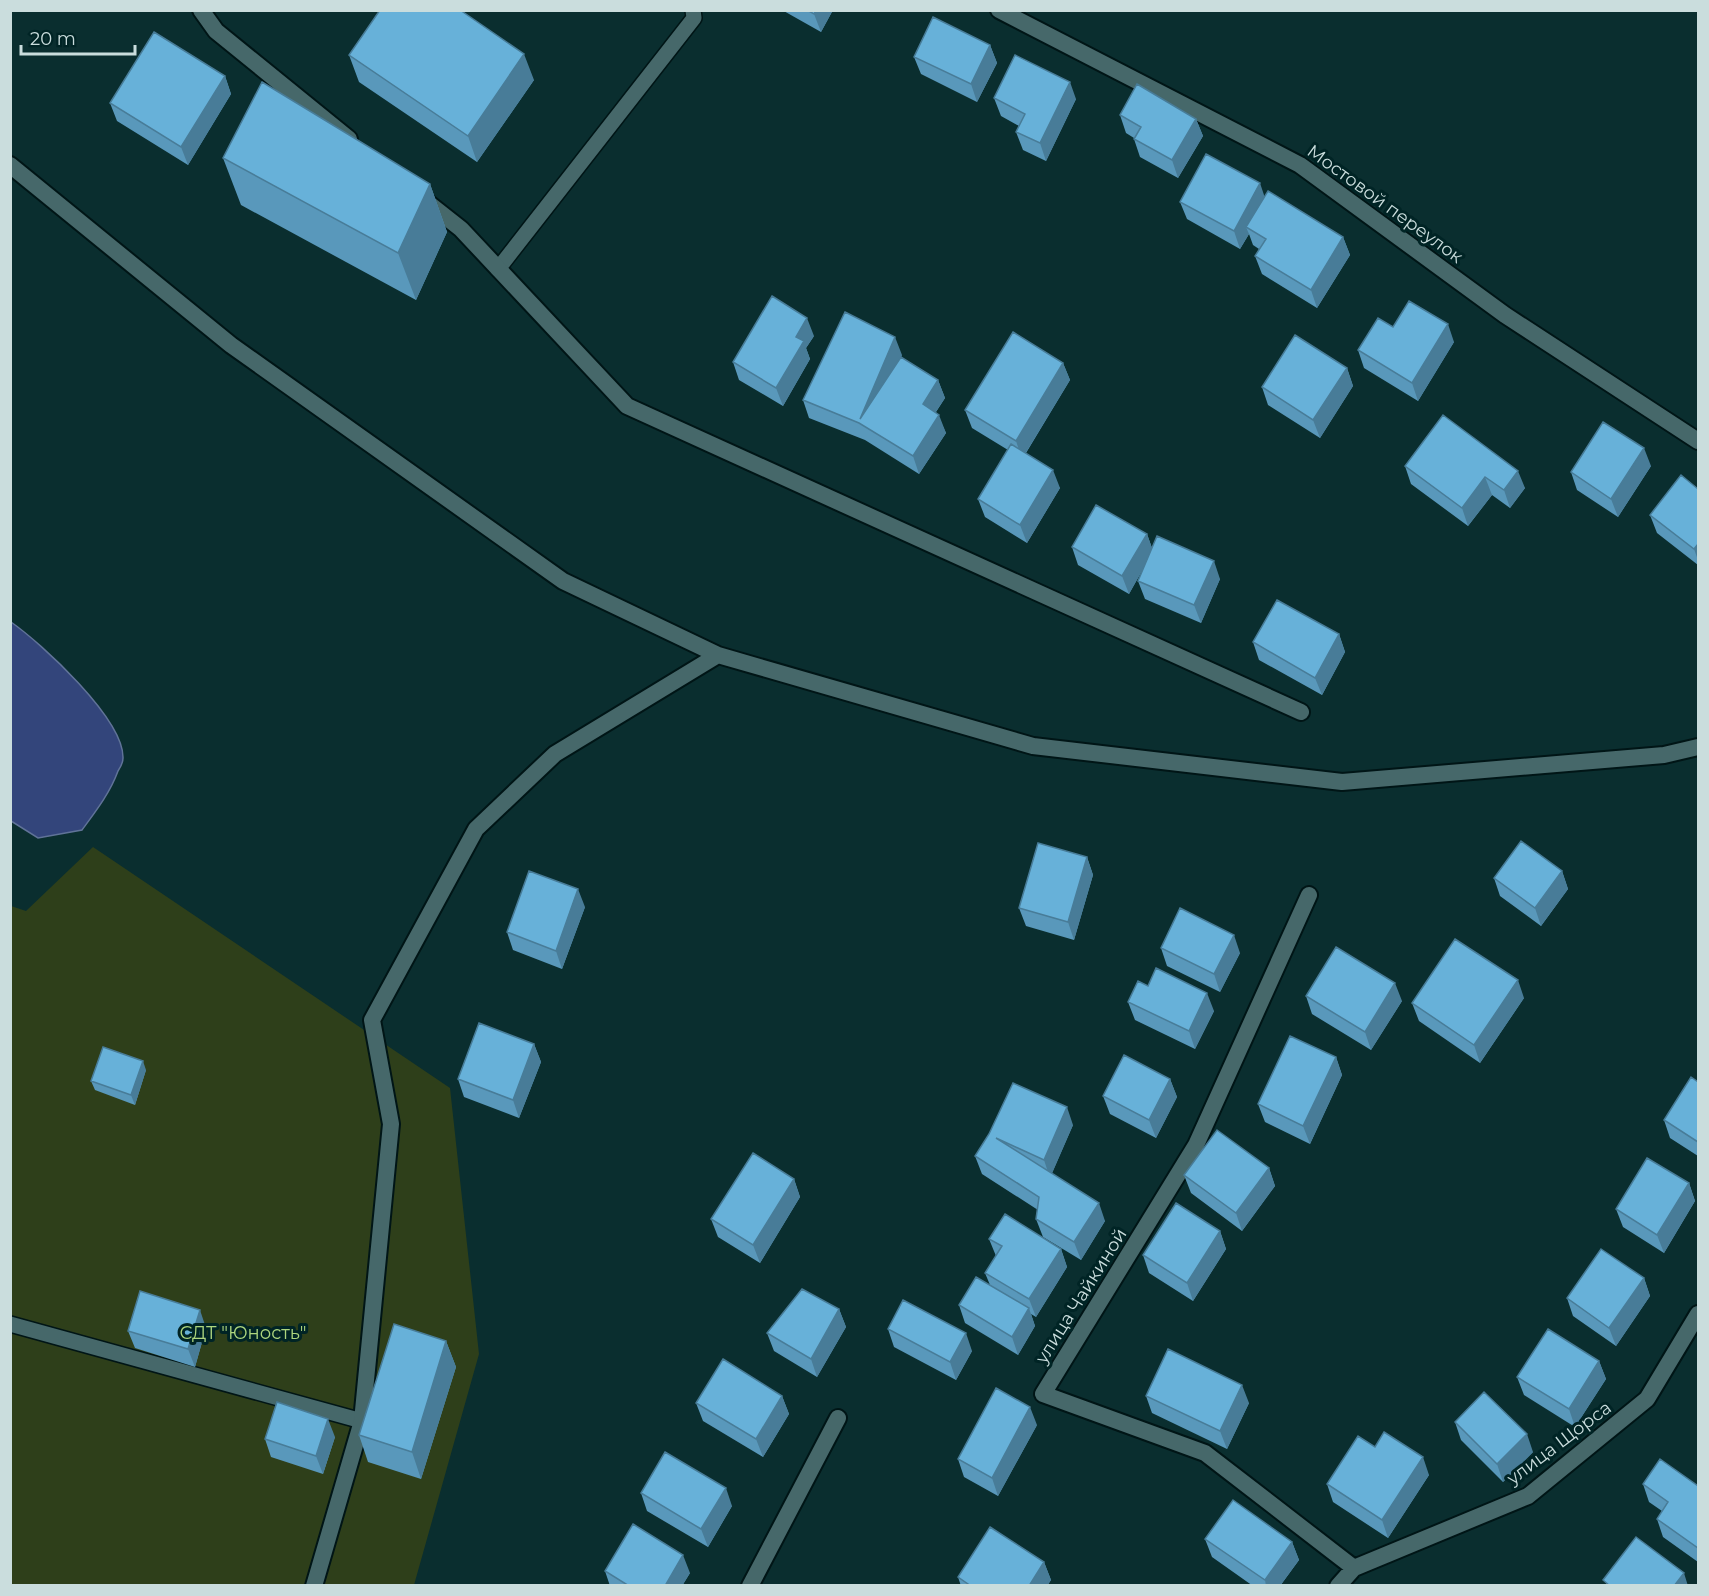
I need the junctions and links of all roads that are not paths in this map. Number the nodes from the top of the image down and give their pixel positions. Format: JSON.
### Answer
{"nodes":[{"id":1,"x":201,"y":10,"type":"edge"},
{"id":2,"x":693,"y":10,"type":"edge"},
{"id":3,"x":999,"y":10,"type":"edge"},
{"id":4,"x":361,"y":148,"type":"edge"},
{"id":5,"x":10,"y":165,"type":"edge"},
{"id":6,"x":406,"y":185,"type":"edge"},
{"id":7,"x":498,"y":269,"type":"junction"},
{"id":8,"x":1698,"y":441,"type":"edge"},
{"id":9,"x":718,"y":655,"type":"junction"},
{"id":10,"x":1301,"y":712,"type":"dead end"},
{"id":11,"x":1698,"y":747,"type":"edge"},
{"id":12,"x":1309,"y":895,"type":"dead end"},
{"id":13,"x":1698,"y":1314,"type":"edge"},
{"id":14,"x":10,"y":1324,"type":"edge"},
{"id":15,"x":838,"y":1418,"type":"dead end"},
{"id":16,"x":362,"y":1421,"type":"junction"},
{"id":17,"x":1354,"y":1568,"type":"junction"},
{"id":18,"x":314,"y":1586,"type":"edge"},
{"id":19,"x":750,"y":1586,"type":"edge"},
{"id":20,"x":1338,"y":1586,"type":"edge"}],
"edges":[{"from":1,"to":4,"type":"street"},
{"from":2,"to":7,"type":"lane"},
{"from":3,"to":8,"type":"street","name":"Мостовой переулок"},
{"from":5,"to":9,"type":"street"},
{"from":6,"to":7,"type":"street"},
{"from":7,"to":10,"type":"street"},
{"from":9,"to":11,"type":"street"},
{"from":9,"to":16,"type":"street"},
{"from":12,"to":17,"type":"street","name":"улица Чайкиной"},
{"from":13,"to":17,"type":"street","name":"улица Щорса"},
{"from":14,"to":16,"type":"lane"},
{"from":15,"to":19,"type":"street"},
{"from":16,"to":18,"type":"street"},
{"from":17,"to":20,"type":"street","name":"улица Щорса"}]}
